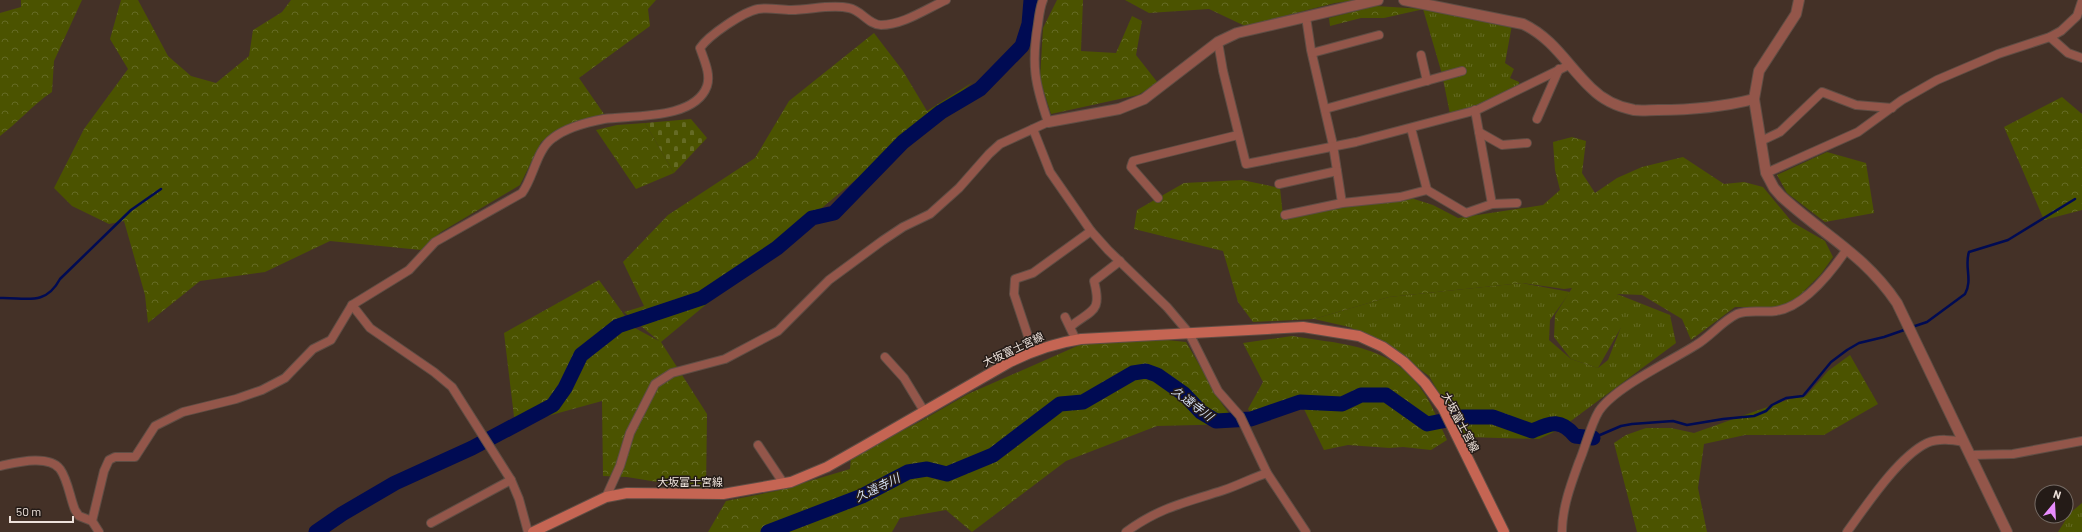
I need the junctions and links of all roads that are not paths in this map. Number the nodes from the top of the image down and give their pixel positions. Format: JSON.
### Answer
{"nodes":[{"id":1,"x":946,"y":0,"type":"edge"},
{"id":2,"x":1043,"y":0,"type":"edge"},
{"id":3,"x":1378,"y":0,"type":"edge"},
{"id":4,"x":1404,"y":0,"type":"edge"},
{"id":5,"x":1799,"y":0,"type":"edge"},
{"id":6,"x":2082,"y":1,"type":"edge"},
{"id":7,"x":1423,"y":2,"type":"edge"},
{"id":8,"x":1306,"y":17,"type":"junction"},
{"id":9,"x":1379,"y":35,"type":"dead end"},
{"id":10,"x":2050,"y":37,"type":"junction"},
{"id":11,"x":1218,"y":42,"type":"junction"},
{"id":12,"x":1312,"y":53,"type":"junction"},
{"id":13,"x":1421,"y":55,"type":"dead end"},
{"id":14,"x":2082,"y":58,"type":"edge"},
{"id":15,"x":1564,"y":67,"type":"junction"},
{"id":16,"x":1462,"y":71,"type":"dead end"},
{"id":17,"x":1427,"y":82,"type":"junction"},
{"id":18,"x":1754,"y":99,"type":"junction"},
{"id":19,"x":1892,"y":108,"type":"junction"},
{"id":20,"x":1325,"y":109,"type":"junction"},
{"id":21,"x":1475,"y":110,"type":"junction"},
{"id":22,"x":1538,"y":119,"type":"dead end"},
{"id":23,"x":1048,"y":122,"type":"junction"},
{"id":24,"x":1411,"y":128,"type":"junction"},
{"id":25,"x":1033,"y":129,"type":"junction"},
{"id":26,"x":1479,"y":132,"type":"junction"},
{"id":27,"x":1238,"y":135,"type":"junction"},
{"id":28,"x":1761,"y":140,"type":"junction"},
{"id":29,"x":1527,"y":143,"type":"dead end"},
{"id":30,"x":1333,"y":146,"type":"junction"},
{"id":31,"x":1337,"y":171,"type":"junction"},
{"id":32,"x":1766,"y":173,"type":"junction"},
{"id":33,"x":1279,"y":184,"type":"dead end"},
{"id":34,"x":1427,"y":190,"type":"junction"},
{"id":35,"x":1158,"y":198,"type":"dead end"},
{"id":36,"x":1342,"y":203,"type":"junction"},
{"id":37,"x":1517,"y":203,"type":"dead end"},
{"id":38,"x":1492,"y":204,"type":"junction"},
{"id":39,"x":1285,"y":216,"type":"dead end"},
{"id":40,"x":1091,"y":231,"type":"junction"},
{"id":41,"x":1847,"y":249,"type":"junction"},
{"id":42,"x":1120,"y":261,"type":"junction"},
{"id":43,"x":352,"y":305,"type":"junction"},
{"id":44,"x":1065,"y":317,"type":"dead end"},
{"id":45,"x":1071,"y":326,"type":"junction"},
{"id":46,"x":1189,"y":333,"type":"junction"},
{"id":47,"x":1076,"y":340,"type":"junction"},
{"id":48,"x":1033,"y":351,"type":"junction"},
{"id":49,"x":885,"y":357,"type":"dead end"},
{"id":50,"x":924,"y":411,"type":"junction"},
{"id":51,"x":2082,"y":441,"type":"edge"},
{"id":52,"x":1964,"y":442,"type":"junction"},
{"id":53,"x":758,"y":445,"type":"dead end"},
{"id":54,"x":1970,"y":455,"type":"junction"},
{"id":55,"x":0,"y":466,"type":"edge"},
{"id":56,"x":1267,"y":473,"type":"junction"},
{"id":57,"x":511,"y":480,"type":"junction"},
{"id":58,"x":784,"y":484,"type":"junction"},
{"id":59,"x":606,"y":497,"type":"junction"},
{"id":60,"x":92,"y":521,"type":"junction"},
{"id":61,"x":431,"y":523,"type":"dead end"},
{"id":62,"x":100,"y":532,"type":"edge"},
{"id":63,"x":528,"y":532,"type":"edge"},
{"id":64,"x":533,"y":532,"type":"edge"},
{"id":65,"x":1126,"y":532,"type":"edge"},
{"id":66,"x":1306,"y":532,"type":"edge"},
{"id":67,"x":1504,"y":532,"type":"edge"},
{"id":68,"x":1562,"y":532,"type":"edge"},
{"id":69,"x":1846,"y":532,"type":"edge"},
{"id":70,"x":2007,"y":532,"type":"edge"}],
"edges":[{"from":1,"to":43,"type":"street"},
{"from":2,"to":23,"type":"street"},
{"from":3,"to":8,"type":"street"},
{"from":4,"to":7,"type":"street"},
{"from":5,"to":18,"type":"street"},
{"from":6,"to":10,"type":"street"},
{"from":7,"to":15,"type":"street"},
{"from":8,"to":11,"type":"street"},
{"from":8,"to":12,"type":"street"},
{"from":9,"to":12,"type":"street"},
{"from":10,"to":14,"type":"street"},
{"from":10,"to":19,"type":"street"},
{"from":11,"to":23,"type":"street"},
{"from":11,"to":27,"type":"street"},
{"from":12,"to":20,"type":"street"},
{"from":13,"to":17,"type":"street"},
{"from":15,"to":18,"type":"street"},
{"from":15,"to":21,"type":"street"},
{"from":15,"to":22,"type":"street"},
{"from":16,"to":17,"type":"street"},
{"from":17,"to":20,"type":"street"},
{"from":18,"to":28,"type":"street"},
{"from":19,"to":28,"type":"street"},
{"from":19,"to":32,"type":"street"},
{"from":20,"to":30,"type":"street"},
{"from":21,"to":24,"type":"street"},
{"from":21,"to":26,"type":"street"},
{"from":23,"to":25,"type":"street"},
{"from":24,"to":30,"type":"street"},
{"from":24,"to":34,"type":"street"},
{"from":25,"to":40,"type":"street"},
{"from":25,"to":59,"type":"street"},
{"from":26,"to":29,"type":"street"},
{"from":26,"to":38,"type":"street"},
{"from":27,"to":30,"type":"street"},
{"from":27,"to":35,"type":"street"},
{"from":28,"to":32,"type":"street"},
{"from":30,"to":31,"type":"street"},
{"from":31,"to":33,"type":"street"},
{"from":31,"to":36,"type":"street"},
{"from":32,"to":41,"type":"street"},
{"from":34,"to":36,"type":"street"},
{"from":34,"to":38,"type":"street"},
{"from":36,"to":39,"type":"street"},
{"from":37,"to":38,"type":"street"},
{"from":40,"to":42,"type":"street"},
{"from":40,"to":48,"type":"street"},
{"from":41,"to":52,"type":"street"},
{"from":41,"to":68,"type":"street"},
{"from":42,"to":45,"type":"street"},
{"from":42,"to":46,"type":"street"},
{"from":43,"to":57,"type":"street"},
{"from":43,"to":60,"type":"street"},
{"from":44,"to":45,"type":"street"},
{"from":45,"to":47,"type":"street"},
{"from":46,"to":47,"type":"main road","name":"大坂富士宮線"},
{"from":46,"to":56,"type":"street"},
{"from":46,"to":67,"type":"main road","name":"大坂富士宮線"},
{"from":47,"to":48,"type":"main road","name":"大坂富士宮線"},
{"from":48,"to":50,"type":"main road","name":"大坂富士宮線"},
{"from":49,"to":50,"type":"street"},
{"from":50,"to":58,"type":"main road","name":"大坂富士宮線"},
{"from":51,"to":54,"type":"street"},
{"from":52,"to":54,"type":"street"},
{"from":52,"to":69,"type":"street"},
{"from":53,"to":58,"type":"street"},
{"from":54,"to":70,"type":"street"},
{"from":55,"to":60,"type":"street"},
{"from":56,"to":65,"type":"street"},
{"from":56,"to":66,"type":"street"},
{"from":57,"to":61,"type":"street"},
{"from":57,"to":63,"type":"street"},
{"from":58,"to":59,"type":"main road","name":"大坂富士宮線"},
{"from":59,"to":64,"type":"main road","name":"大坂富士宮線"},
{"from":60,"to":62,"type":"street"}]}
